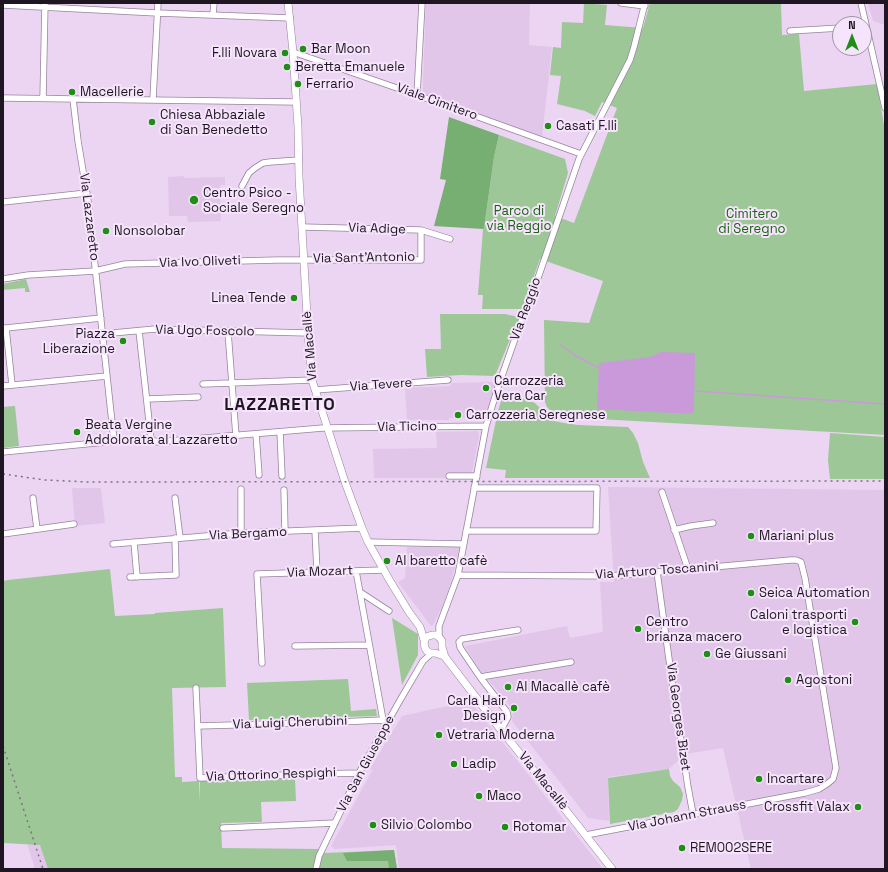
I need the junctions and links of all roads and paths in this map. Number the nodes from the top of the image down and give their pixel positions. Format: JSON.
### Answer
{"nodes":[{"id":1,"x":158,"y":3,"type":"edge"},
{"id":2,"x":214,"y":3,"type":"edge"},
{"id":3,"x":288,"y":3,"type":"edge"},
{"id":4,"x":422,"y":3,"type":"edge"},
{"id":5,"x":621,"y":3,"type":"edge"},
{"id":6,"x":861,"y":3,"type":"edge"},
{"id":7,"x":645,"y":4,"type":"edge"},
{"id":8,"x":3,"y":5,"type":"edge"},
{"id":9,"x":45,"y":5,"type":"edge"},
{"id":10,"x":157,"y":13,"type":"junction"},
{"id":11,"x":213,"y":15,"type":"junction"},
{"id":12,"x":863,"y":16,"type":"edge"},
{"id":13,"x":290,"y":18,"type":"junction"},
{"id":14,"x":832,"y":28,"type":"edge"},
{"id":15,"x":790,"y":31,"type":"dead end"},
{"id":16,"x":293,"y":52,"type":"junction"},
{"id":17,"x":872,"y":55,"type":"edge"},
{"id":18,"x":417,"y":95,"type":"junction"},
{"id":19,"x":3,"y":98,"type":"edge"},
{"id":20,"x":42,"y":98,"type":"junction"},
{"id":21,"x":73,"y":99,"type":"junction"},
{"id":22,"x":153,"y":99,"type":"junction"},
{"id":23,"x":296,"y":102,"type":"junction"},
{"id":24,"x":885,"y":108,"type":"edge"},
{"id":25,"x":581,"y":154,"type":"junction"},
{"id":26,"x":299,"y":160,"type":"junction"},
{"id":27,"x":242,"y":186,"type":"dead end"},
{"id":28,"x":87,"y":193,"type":"junction"},
{"id":29,"x":3,"y":202,"type":"edge"},
{"id":30,"x":302,"y":227,"type":"junction"},
{"id":31,"x":421,"y":230,"type":"junction"},
{"id":32,"x":450,"y":239,"type":"dead end"},
{"id":33,"x":304,"y":259,"type":"junction"},
{"id":34,"x":95,"y":271,"type":"junction"},
{"id":35,"x":3,"y":279,"type":"edge"},
{"id":36,"x":101,"y":318,"type":"junction"},
{"id":37,"x":5,"y":328,"type":"edge"},
{"id":38,"x":139,"y":331,"type":"junction"},
{"id":39,"x":228,"y":332,"type":"junction"},
{"id":40,"x":308,"y":333,"type":"junction"},
{"id":41,"x":102,"y":334,"type":"junction"},
{"id":42,"x":107,"y":376,"type":"junction"},
{"id":43,"x":312,"y":380,"type":"junction"},
{"id":44,"x":448,"y":380,"type":"dead end"},
{"id":45,"x":204,"y":384,"type":"dead end"},
{"id":46,"x":232,"y":384,"type":"junction"},
{"id":47,"x":12,"y":385,"type":"junction"},
{"id":48,"x":3,"y":386,"type":"edge"},
{"id":49,"x":315,"y":390,"type":"junction"},
{"id":50,"x":198,"y":397,"type":"dead end"},
{"id":51,"x":147,"y":399,"type":"junction"},
{"id":52,"x":486,"y":426,"type":"junction"},
{"id":53,"x":328,"y":428,"type":"junction"},
{"id":54,"x":280,"y":432,"type":"junction"},
{"id":55,"x":256,"y":434,"type":"junction"},
{"id":56,"x":236,"y":436,"type":"junction"},
{"id":57,"x":151,"y":438,"type":"junction"},
{"id":58,"x":114,"y":441,"type":"junction"},
{"id":59,"x":3,"y":452,"type":"edge"},
{"id":60,"x":259,"y":475,"type":"dead end"},
{"id":61,"x":282,"y":476,"type":"dead end"},
{"id":62,"x":449,"y":476,"type":"dead end"},
{"id":63,"x":477,"y":476,"type":"junction"},
{"id":64,"x":474,"y":488,"type":"junction"},
{"id":65,"x":241,"y":489,"type":"dead end"},
{"id":66,"x":284,"y":490,"type":"dead end"},
{"id":67,"x":662,"y":492,"type":"dead end"},
{"id":68,"x":33,"y":498,"type":"dead end"},
{"id":69,"x":176,"y":498,"type":"dead end"},
{"id":70,"x":713,"y":523,"type":"dead end"},
{"id":71,"x":74,"y":524,"type":"dead end"},
{"id":72,"x":362,"y":528,"type":"junction"},
{"id":73,"x":37,"y":529,"type":"junction"},
{"id":74,"x":315,"y":530,"type":"junction"},
{"id":75,"x":674,"y":530,"type":"junction"},
{"id":76,"x":466,"y":531,"type":"junction"},
{"id":77,"x":285,"y":532,"type":"junction"},
{"id":78,"x":242,"y":533,"type":"junction"},
{"id":79,"x":3,"y":534,"type":"edge"},
{"id":80,"x":177,"y":538,"type":"junction"},
{"id":81,"x":134,"y":542,"type":"junction"},
{"id":82,"x":368,"y":542,"type":"junction"},
{"id":83,"x":113,"y":544,"type":"dead end"},
{"id":84,"x":464,"y":544,"type":"junction"},
{"id":85,"x":688,"y":569,"type":"junction"},
{"id":86,"x":383,"y":570,"type":"junction"},
{"id":87,"x":356,"y":571,"type":"junction"},
{"id":88,"x":317,"y":572,"type":"junction"},
{"id":89,"x":657,"y":572,"type":"junction"},
{"id":90,"x":458,"y":575,"type":"junction"},
{"id":91,"x":360,"y":592,"type":"junction"},
{"id":92,"x":389,"y":611,"type":"dead end"},
{"id":93,"x":811,"y":614,"type":"joint"},
{"id":94,"x":420,"y":628,"type":"junction"},
{"id":95,"x":518,"y":630,"type":"dead end"},
{"id":96,"x":434,"y":636,"type":"junction"},
{"id":97,"x":424,"y":640,"type":"junction"},
{"id":98,"x":369,"y":645,"type":"junction"},
{"id":99,"x":295,"y":646,"type":"dead end"},
{"id":100,"x":442,"y":647,"type":"junction"},
{"id":101,"x":425,"y":648,"type":"junction"},
{"id":102,"x":433,"y":653,"type":"junction"},
{"id":103,"x":444,"y":656,"type":"junction"},
{"id":104,"x":423,"y":661,"type":"junction"},
{"id":105,"x":571,"y":662,"type":"dead end"},
{"id":106,"x":262,"y":663,"type":"dead end"},
{"id":107,"x":480,"y":677,"type":"junction"},
{"id":108,"x":196,"y":688,"type":"dead end"},
{"id":109,"x":384,"y":722,"type":"junction"},
{"id":110,"x":198,"y":726,"type":"junction"},
{"id":111,"x":501,"y":730,"type":"junction"},
{"id":112,"x":359,"y":773,"type":"junction"},
{"id":113,"x":693,"y":814,"type":"junction"},
{"id":114,"x":335,"y":823,"type":"junction"},
{"id":115,"x":223,"y":828,"type":"dead end"},
{"id":116,"x":586,"y":836,"type":"junction"},
{"id":117,"x":316,"y":869,"type":"edge"},
{"id":118,"x":612,"y":869,"type":"edge"}],
"edges":[{"from":1,"to":10,"type":"street"},
{"from":2,"to":11,"type":"street"},
{"from":3,"to":13,"type":"street","name":"Via Macallè"},
{"from":4,"to":18,"type":"street"},
{"from":5,"to":7,"type":"street"},
{"from":6,"to":12,"type":"street"},
{"from":7,"to":25,"type":"street","name":"Via Reggio"},
{"from":8,"to":9,"type":"street"},
{"from":9,"to":10,"type":"street"},
{"from":9,"to":20,"type":"street"},
{"from":10,"to":11,"type":"street"},
{"from":10,"to":22,"type":"street"},
{"from":11,"to":13,"type":"street"},
{"from":13,"to":16,"type":"street","name":"Via Macallè"},
{"from":14,"to":15,"type":"street"},
{"from":16,"to":18,"type":"street","name":"Viale Cimitero"},
{"from":16,"to":23,"type":"street","name":"Via Macallè"},
{"from":17,"to":24,"type":"street"},
{"from":18,"to":25,"type":"street","name":"Viale Cimitero"},
{"from":19,"to":20,"type":"street"},
{"from":20,"to":21,"type":"street"},
{"from":21,"to":22,"type":"street"},
{"from":21,"to":28,"type":"street","name":"Via Lazzaretto"},
{"from":22,"to":23,"type":"street"},
{"from":23,"to":26,"type":"street","name":"Via Macallè"},
{"from":25,"to":52,"type":"street","name":"Via Reggio"},
{"from":26,"to":27,"type":"street"},
{"from":26,"to":30,"type":"street","name":"Via Macallè"},
{"from":28,"to":29,"type":"street"},
{"from":28,"to":34,"type":"street","name":"Via Lazzaretto"},
{"from":30,"to":31,"type":"street","name":"Via Adige"},
{"from":30,"to":33,"type":"street","name":"Via Macallè"},
{"from":31,"to":32,"type":"street","name":"Via Adige"},
{"from":31,"to":33,"type":"street","name":"Via Sant'Antonio"},
{"from":33,"to":34,"type":"street","name":"Via Ivo Oliveti"},
{"from":33,"to":40,"type":"street","name":"Via Macallè"},
{"from":34,"to":35,"type":"street","name":"Via Ivo Oliveti"},
{"from":34,"to":36,"type":"street","name":"Via Lazzaretto"},
{"from":36,"to":37,"type":"street"},
{"from":36,"to":41,"type":"street","name":"Via Lazzaretto"},
{"from":37,"to":47,"type":"street"},
{"from":38,"to":39,"type":"street","name":"Via Ugo Foscolo"},
{"from":38,"to":41,"type":"street","name":"Via Ugo Foscolo"},
{"from":38,"to":51,"type":"street"},
{"from":39,"to":40,"type":"street","name":"Via Ugo Foscolo"},
{"from":39,"to":46,"type":"street"},
{"from":40,"to":43,"type":"street","name":"Via Macallè"},
{"from":41,"to":42,"type":"street"},
{"from":42,"to":47,"type":"street"},
{"from":42,"to":58,"type":"street"},
{"from":43,"to":46,"type":"street"},
{"from":43,"to":49,"type":"street","name":"Via Macallè"},
{"from":44,"to":49,"type":"street","name":"Via Tevere"},
{"from":45,"to":46,"type":"street"},
{"from":46,"to":56,"type":"street"},
{"from":47,"to":48,"type":"street"},
{"from":49,"to":53,"type":"street","name":"Via Macallè"},
{"from":50,"to":51,"type":"street"},
{"from":51,"to":57,"type":"street"},
{"from":52,"to":53,"type":"street","name":"Via Ticino"},
{"from":52,"to":63,"type":"street","name":"Via Reggio"},
{"from":53,"to":54,"type":"street","name":"Via Ticino"},
{"from":53,"to":72,"type":"street","name":"Via Macallè"},
{"from":54,"to":55,"type":"street","name":"Via Ticino"},
{"from":54,"to":61,"type":"street"},
{"from":55,"to":56,"type":"street","name":"Via Ticino"},
{"from":55,"to":60,"type":"street"},
{"from":56,"to":57,"type":"street","name":"Via Ticino"},
{"from":57,"to":58,"type":"street","name":"Via Ticino"},
{"from":58,"to":59,"type":"street","name":"Via Ticino"},
{"from":62,"to":63,"type":"street"},
{"from":63,"to":64,"type":"street","name":"Via Reggio"},
{"from":64,"to":76,"type":"street","name":"Via Reggio"},
{"from":64,"to":76,"type":"street"},
{"from":65,"to":78,"type":"street"},
{"from":66,"to":77,"type":"street"},
{"from":67,"to":75,"type":"street"},
{"from":68,"to":73,"type":"street"},
{"from":69,"to":80,"type":"street"},
{"from":70,"to":75,"type":"street"},
{"from":71,"to":73,"type":"street"},
{"from":72,"to":74,"type":"street","name":"Via Bergamo"},
{"from":72,"to":82,"type":"street","name":"Via Macallè"},
{"from":73,"to":79,"type":"street"},
{"from":74,"to":77,"type":"street","name":"Via Bergamo"},
{"from":74,"to":88,"type":"street"},
{"from":75,"to":85,"type":"street"},
{"from":76,"to":84,"type":"street","name":"Via Reggio"},
{"from":77,"to":78,"type":"street","name":"Via Bergamo"},
{"from":78,"to":80,"type":"street","name":"Via Bergamo"},
{"from":80,"to":81,"type":"street","name":"Via Bergamo"},
{"from":80,"to":81,"type":"street"},
{"from":81,"to":83,"type":"street","name":"Via Bergamo"},
{"from":82,"to":84,"type":"street"},
{"from":82,"to":86,"type":"street","name":"Via Macallè"},
{"from":84,"to":90,"type":"street","name":"Via Reggio"},
{"from":85,"to":89,"type":"street","name":"Via Arturo Toscanini"},
{"from":85,"to":93,"type":"street","name":"Via Arturo Toscanini"},
{"from":86,"to":87,"type":"street","name":"Via Mozart"},
{"from":86,"to":94,"type":"street","name":"Via Macallè"},
{"from":87,"to":88,"type":"street","name":"Via Mozart"},
{"from":87,"to":91,"type":"street"},
{"from":88,"to":106,"type":"street","name":"Via Mozart"},
{"from":89,"to":90,"type":"street","name":"Via Arturo Toscanini"},
{"from":89,"to":113,"type":"street","name":"Via Georges Bizet"},
{"from":90,"to":96,"type":"street","name":"Via Reggio"},
{"from":91,"to":92,"type":"street"},
{"from":91,"to":98,"type":"street"},
{"from":93,"to":113,"type":"street","name":"Via Johann Strauss"},
{"from":94,"to":96,"type":"street","name":"Via Macallè"},
{"from":94,"to":97,"type":"street","name":"Via Macallè"},
{"from":95,"to":107,"type":"street"},
{"from":96,"to":97,"type":"street"},
{"from":96,"to":100,"type":"street"},
{"from":97,"to":101,"type":"street"},
{"from":98,"to":99,"type":"street"},
{"from":98,"to":109,"type":"street"},
{"from":100,"to":102,"type":"street"},
{"from":100,"to":103,"type":"street","name":"Via Macallè"},
{"from":101,"to":102,"type":"street"},
{"from":101,"to":104,"type":"street","name":"Via San Giuseppe"},
{"from":102,"to":103,"type":"street"},
{"from":102,"to":104,"type":"street","name":"Via San Giuseppe"},
{"from":103,"to":111,"type":"street","name":"Via Macallè"},
{"from":104,"to":109,"type":"street","name":"Via San Giuseppe"},
{"from":105,"to":107,"type":"street"},
{"from":107,"to":111,"type":"street"},
{"from":108,"to":110,"type":"street","name":"Via Ottorino Respighi"},
{"from":109,"to":110,"type":"street","name":"Via Luigi Cherubini"},
{"from":109,"to":112,"type":"street","name":"Via San Giuseppe"},
{"from":110,"to":112,"type":"street","name":"Via Ottorino Respighi"},
{"from":111,"to":116,"type":"street","name":"Via Macallè"},
{"from":112,"to":114,"type":"street","name":"Via San Giuseppe"},
{"from":113,"to":116,"type":"street","name":"Via Johann Strauss"},
{"from":114,"to":115,"type":"street"},
{"from":114,"to":117,"type":"street","name":"Via San Giuseppe"},
{"from":116,"to":118,"type":"street","name":"Via Macallè"}]}
